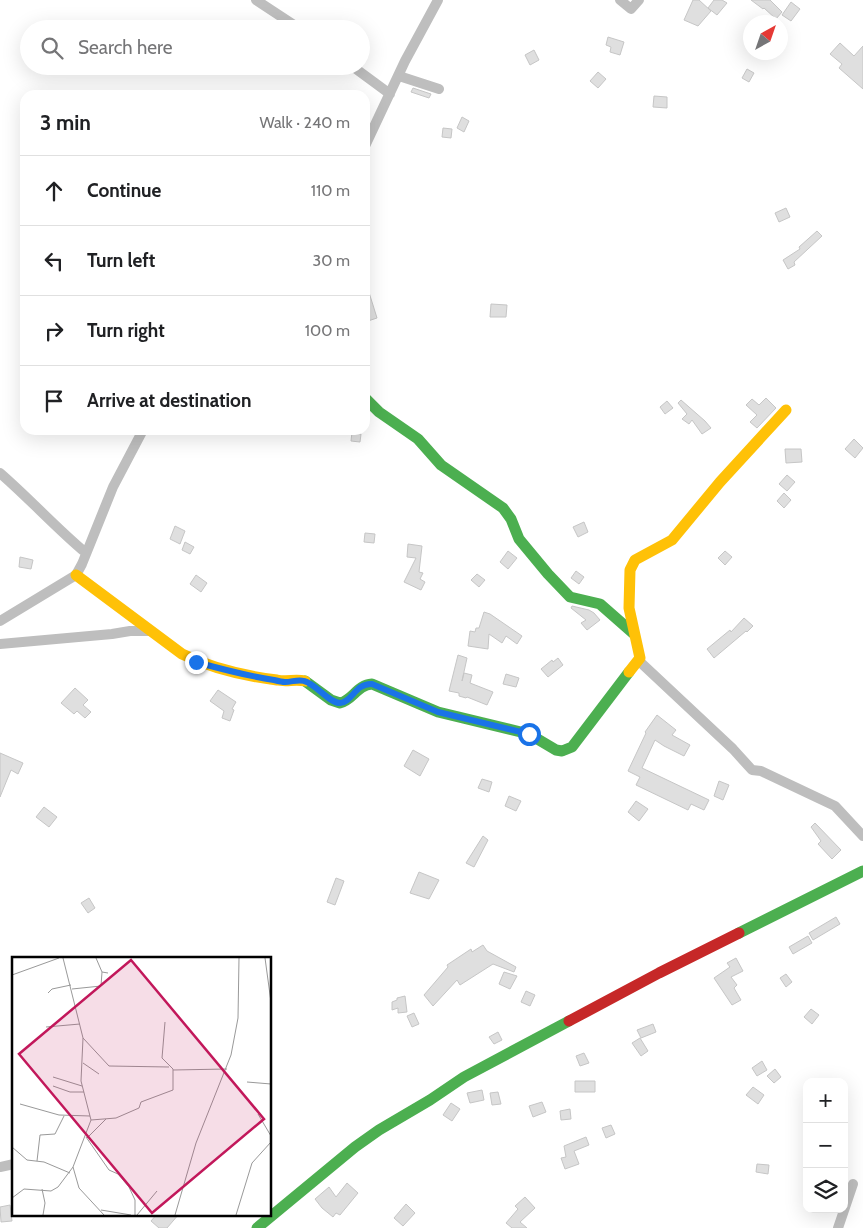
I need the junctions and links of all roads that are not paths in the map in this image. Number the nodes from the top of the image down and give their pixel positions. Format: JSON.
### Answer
{"nodes":[{"id":1,"x":256,"y":0,"type":"edge"},
{"id":2,"x":438,"y":0,"type":"edge"},
{"id":3,"x":620,"y":0,"type":"edge"},
{"id":4,"x":639,"y":0,"type":"edge"},
{"id":5,"x":286,"y":20,"type":"edge"},
{"id":6,"x":364,"y":75,"type":"edge"},
{"id":7,"x":398,"y":76,"type":"junction"},
{"id":8,"x":439,"y":89,"type":"dead end"},
{"id":9,"x":390,"y":94,"type":"junction"},
{"id":10,"x":370,"y":136,"type":"edge"},
{"id":11,"x":370,"y":403,"type":"edge"},
{"id":12,"x":786,"y":410,"type":"dead end"},
{"id":13,"x":140,"y":435,"type":"edge"},
{"id":14,"x":0,"y":473,"type":"edge"},
{"id":15,"x":86,"y":553,"type":"junction"},
{"id":16,"x":76,"y":575,"type":"junction"},
{"id":17,"x":0,"y":621,"type":"edge"},
{"id":18,"x":151,"y":631,"type":"junction"},
{"id":19,"x":633,"y":633,"type":"junction"},
{"id":20,"x":0,"y":644,"type":"edge"},
{"id":21,"x":639,"y":661,"type":"junction"},
{"id":22,"x":863,"y":836,"type":"edge"},
{"id":23,"x":863,"y":871,"type":"edge"},
{"id":24,"x":853,"y":1184,"type":"dead end"},
{"id":25,"x":258,"y":1228,"type":"edge"},
{"id":26,"x":838,"y":1228,"type":"edge"}],
"edges":[{"from":1,"to":5,"type":"street"},
{"from":2,"to":7,"type":"street"},
{"from":3,"to":4,"type":"street"},
{"from":6,"to":9,"type":"street"},
{"from":7,"to":8,"type":"street"},
{"from":7,"to":9,"type":"street"},
{"from":9,"to":10,"type":"street"},
{"from":11,"to":19,"type":"street"},
{"from":12,"to":19,"type":"street"},
{"from":13,"to":15,"type":"street"},
{"from":14,"to":15,"type":"street"},
{"from":15,"to":16,"type":"street"},
{"from":16,"to":17,"type":"street"},
{"from":16,"to":18,"type":"street"},
{"from":18,"to":20,"type":"street"},
{"from":18,"to":21,"type":"street"},
{"from":19,"to":21,"type":"street"},
{"from":21,"to":22,"type":"street"},
{"from":23,"to":25,"type":"street"},
{"from":24,"to":26,"type":"street"}]}
